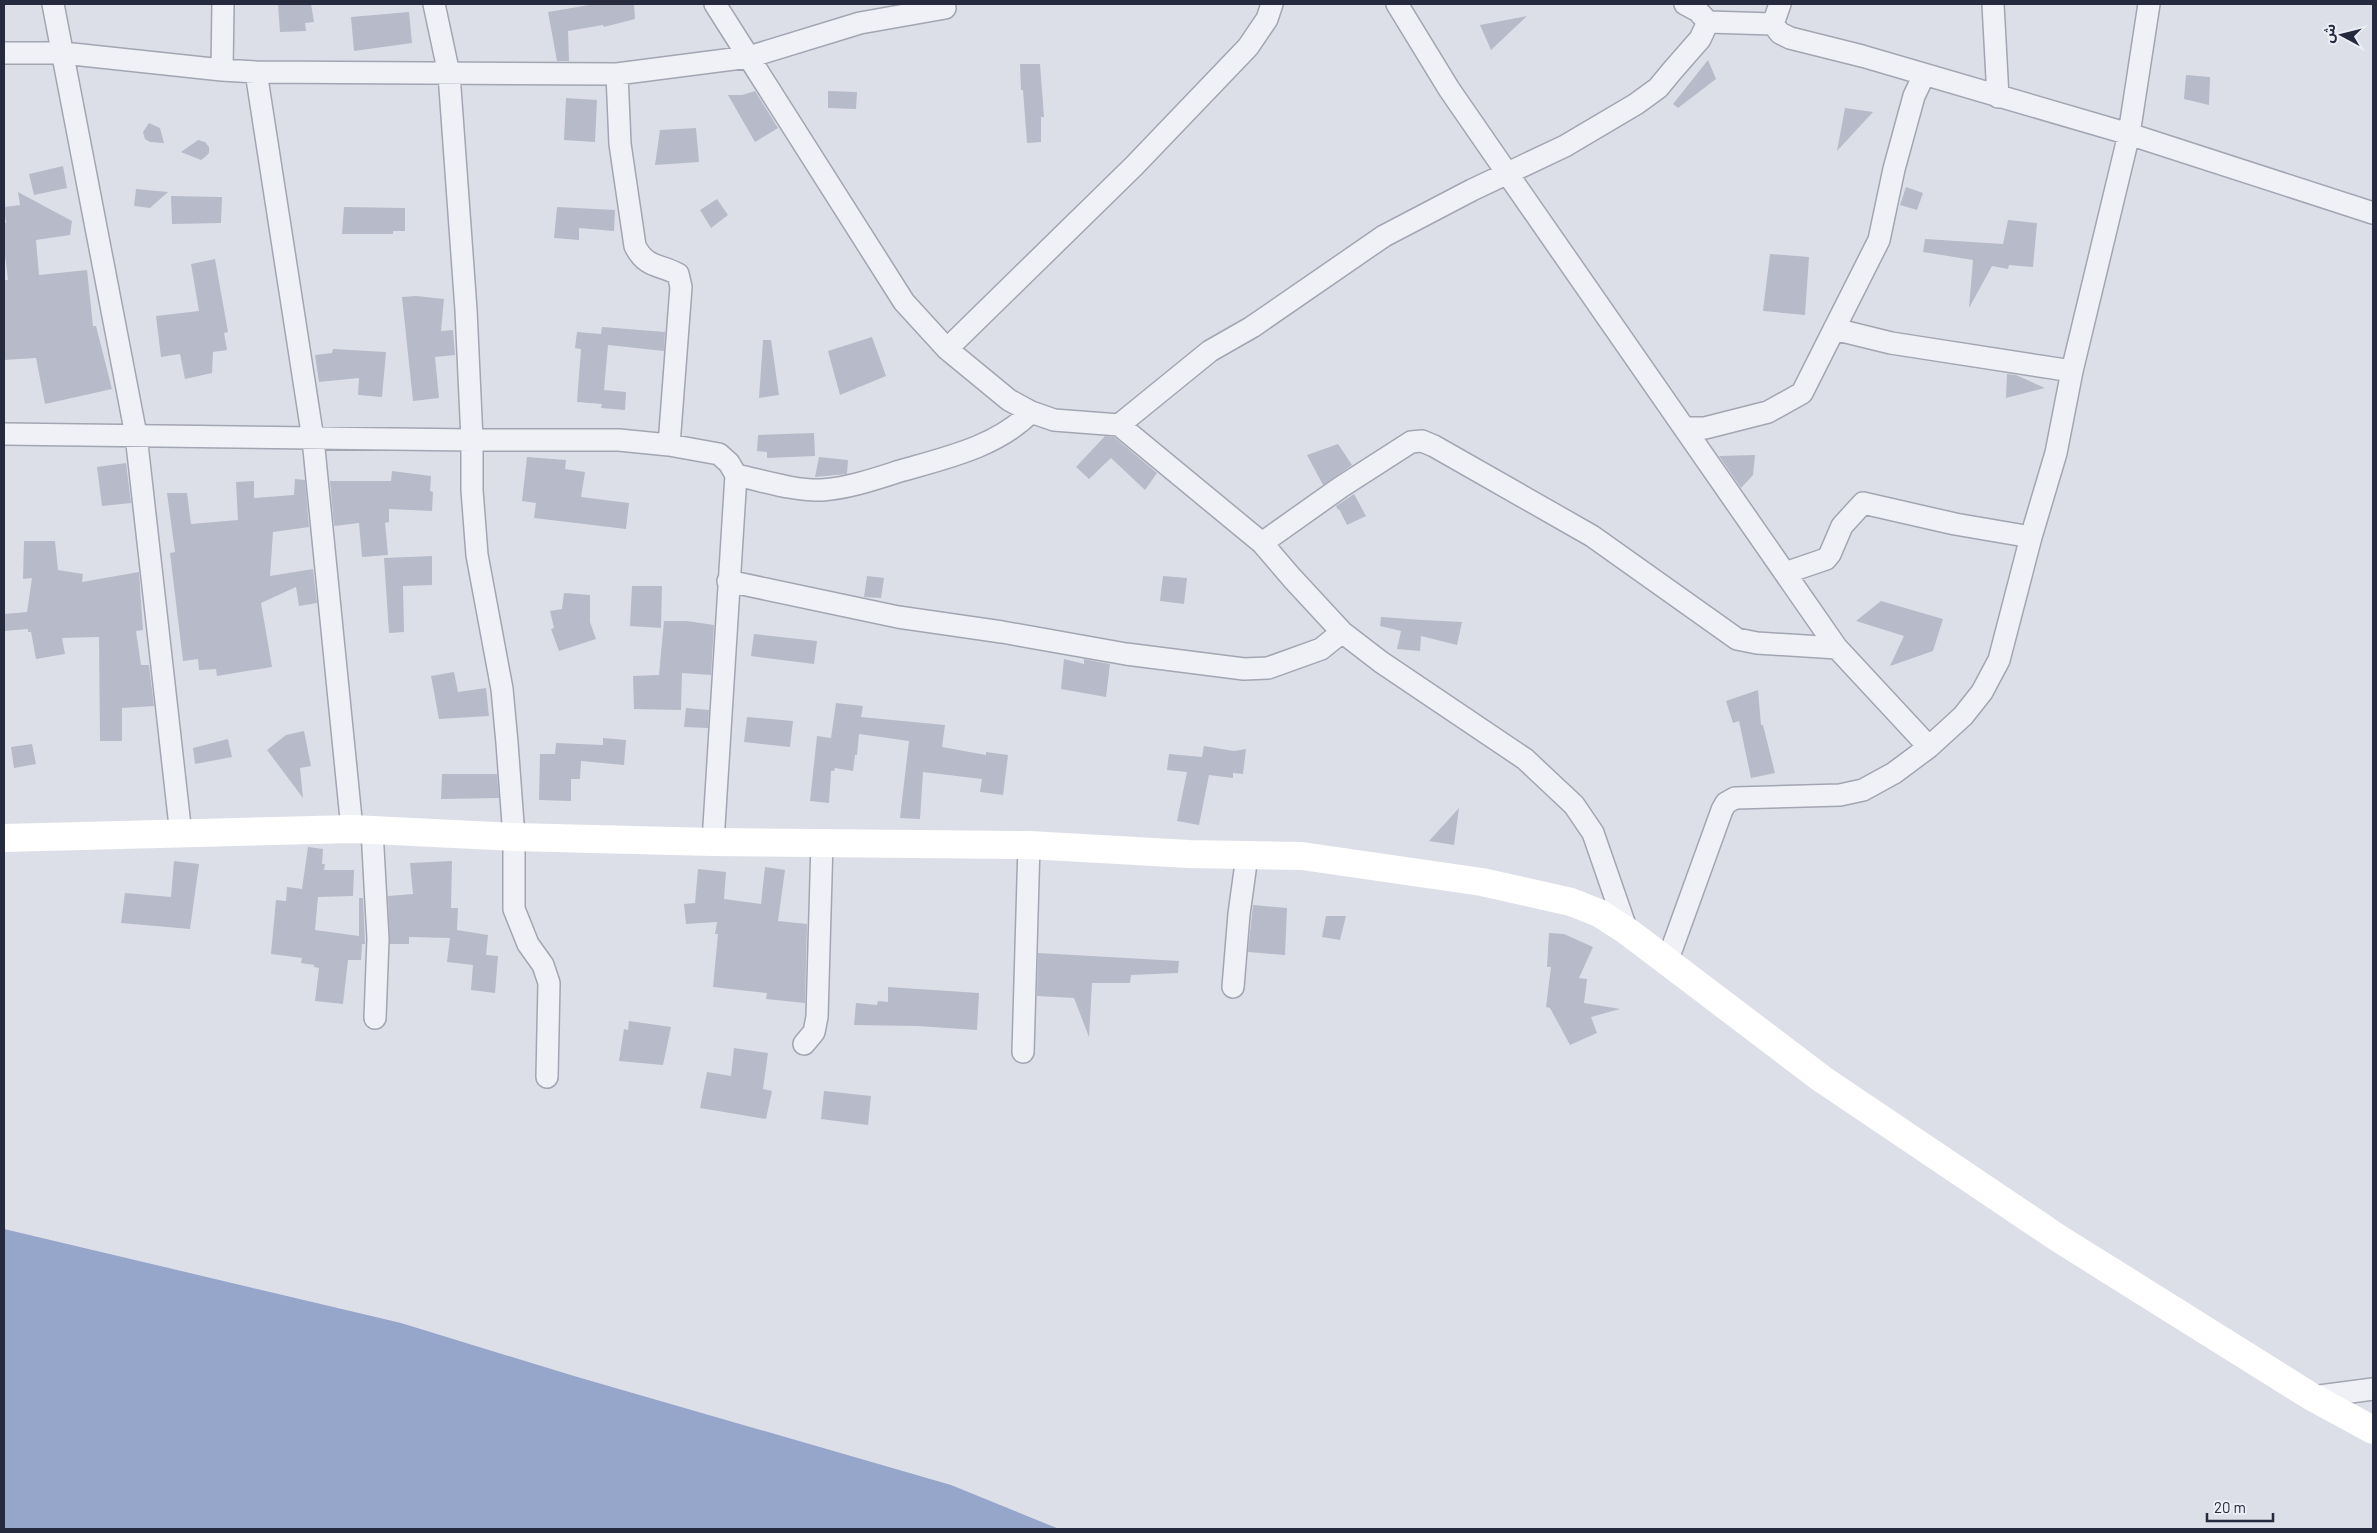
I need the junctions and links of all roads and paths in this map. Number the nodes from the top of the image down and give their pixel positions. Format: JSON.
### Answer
{"nodes":[{"id":1,"x":53,"y":4,"type":"edge"},
{"id":2,"x":222,"y":4,"type":"edge"},
{"id":3,"x":434,"y":4,"type":"edge"},
{"id":4,"x":715,"y":4,"type":"edge"},
{"id":5,"x":1272,"y":4,"type":"edge"},
{"id":6,"x":1397,"y":4,"type":"edge"},
{"id":7,"x":1685,"y":4,"type":"edge"},
{"id":8,"x":1780,"y":4,"type":"edge"},
{"id":9,"x":1993,"y":4,"type":"edge"},
{"id":10,"x":2149,"y":4,"type":"edge"},
{"id":11,"x":945,"y":8,"type":"dead end"},
{"id":12,"x":1708,"y":22,"type":"junction"},
{"id":13,"x":1773,"y":24,"type":"junction"},
{"id":14,"x":4,"y":53,"type":"edge"},
{"id":15,"x":63,"y":53,"type":"junction"},
{"id":16,"x":749,"y":57,"type":"junction"},
{"id":17,"x":222,"y":70,"type":"junction"},
{"id":18,"x":256,"y":72,"type":"junction"},
{"id":19,"x":449,"y":74,"type":"junction"},
{"id":20,"x":617,"y":74,"type":"junction"},
{"id":21,"x":1924,"y":75,"type":"junction"},
{"id":22,"x":1998,"y":97,"type":"junction"},
{"id":23,"x":2129,"y":134,"type":"junction"},
{"id":24,"x":1507,"y":173,"type":"junction"},
{"id":25,"x":2373,"y":212,"type":"edge"},
{"id":26,"x":1834,"y":329,"type":"junction"},
{"id":27,"x":947,"y":349,"type":"junction"},
{"id":28,"x":2072,"y":371,"type":"junction"},
{"id":29,"x":1031,"y":412,"type":"junction"},
{"id":30,"x":1118,"y":425,"type":"junction"},
{"id":31,"x":1684,"y":428,"type":"junction"},
{"id":32,"x":4,"y":434,"type":"edge"},
{"id":33,"x":136,"y":435,"type":"junction"},
{"id":34,"x":313,"y":439,"type":"junction"},
{"id":35,"x":472,"y":440,"type":"junction"},
{"id":36,"x":669,"y":444,"type":"junction"},
{"id":37,"x":736,"y":475,"type":"junction"},
{"id":38,"x":2031,"y":537,"type":"junction"},
{"id":39,"x":1262,"y":543,"type":"junction"},
{"id":40,"x":1785,"y":574,"type":"junction"},
{"id":41,"x":728,"y":581,"type":"junction"},
{"id":42,"x":1342,"y":632,"type":"junction"},
{"id":43,"x":1837,"y":648,"type":"junction"},
{"id":44,"x":1929,"y":747,"type":"junction"},
{"id":45,"x":362,"y":830,"type":"junction"},
{"id":46,"x":180,"y":835,"type":"junction"},
{"id":47,"x":514,"y":837,"type":"junction"},
{"id":48,"x":4,"y":838,"type":"edge"},
{"id":49,"x":713,"y":842,"type":"junction"},
{"id":50,"x":822,"y":842,"type":"junction"},
{"id":51,"x":1030,"y":845,"type":"junction"},
{"id":52,"x":1247,"y":856,"type":"junction"},
{"id":53,"x":1628,"y":931,"type":"junction"},
{"id":54,"x":1668,"y":962,"type":"junction"},
{"id":55,"x":1232,"y":987,"type":"dead end"},
{"id":56,"x":375,"y":1018,"type":"dead end"},
{"id":57,"x":804,"y":1044,"type":"dead end"},
{"id":58,"x":1023,"y":1052,"type":"dead end"},
{"id":59,"x":548,"y":1077,"type":"dead end"},
{"id":60,"x":2373,"y":1389,"type":"edge"},
{"id":61,"x":2312,"y":1397,"type":"junction"},
{"id":62,"x":2373,"y":1430,"type":"edge"}],
"edges":[{"from":1,"to":15,"type":"street"},
{"from":2,"to":17,"type":"street"},
{"from":3,"to":19,"type":"street"},
{"from":4,"to":16,"type":"street"},
{"from":5,"to":27,"type":"street"},
{"from":6,"to":24,"type":"street"},
{"from":7,"to":12,"type":"street"},
{"from":8,"to":13,"type":"street"},
{"from":9,"to":22,"type":"street"},
{"from":10,"to":23,"type":"street"},
{"from":11,"to":16,"type":"street"},
{"from":12,"to":13,"type":"street"},
{"from":12,"to":24,"type":"street"},
{"from":13,"to":21,"type":"street"},
{"from":14,"to":15,"type":"street"},
{"from":15,"to":17,"type":"street"},
{"from":15,"to":33,"type":"street"},
{"from":16,"to":20,"type":"street"},
{"from":16,"to":27,"type":"street"},
{"from":17,"to":18,"type":"street"},
{"from":18,"to":19,"type":"street"},
{"from":18,"to":34,"type":"street"},
{"from":19,"to":20,"type":"street"},
{"from":19,"to":35,"type":"street"},
{"from":20,"to":36,"type":"street"},
{"from":21,"to":22,"type":"street"},
{"from":21,"to":26,"type":"street"},
{"from":22,"to":23,"type":"street"},
{"from":23,"to":25,"type":"street"},
{"from":23,"to":28,"type":"street"},
{"from":24,"to":30,"type":"street"},
{"from":24,"to":31,"type":"street"},
{"from":26,"to":28,"type":"street"},
{"from":26,"to":31,"type":"street"},
{"from":27,"to":29,"type":"street"},
{"from":28,"to":38,"type":"street"},
{"from":29,"to":30,"type":"street"},
{"from":29,"to":37,"type":"street"},
{"from":30,"to":39,"type":"street"},
{"from":31,"to":40,"type":"street"},
{"from":32,"to":33,"type":"street"},
{"from":33,"to":34,"type":"street"},
{"from":33,"to":46,"type":"street"},
{"from":34,"to":35,"type":"street"},
{"from":34,"to":45,"type":"street"},
{"from":35,"to":36,"type":"street"},
{"from":35,"to":47,"type":"street"},
{"from":36,"to":37,"type":"street"},
{"from":37,"to":41,"type":"street"},
{"from":38,"to":40,"type":"street"},
{"from":38,"to":44,"type":"street"},
{"from":39,"to":42,"type":"street"},
{"from":39,"to":43,"type":"street"},
{"from":40,"to":43,"type":"street"},
{"from":41,"to":42,"type":"street"},
{"from":41,"to":49,"type":"street"},
{"from":42,"to":53,"type":"street"},
{"from":43,"to":44,"type":"street"},
{"from":44,"to":54,"type":"street"},
{"from":45,"to":46,"type":"main road"},
{"from":45,"to":47,"type":"main road"},
{"from":45,"to":56,"type":"street"},
{"from":46,"to":48,"type":"main road"},
{"from":47,"to":49,"type":"main road"},
{"from":47,"to":59,"type":"street"},
{"from":49,"to":50,"type":"main road"},
{"from":50,"to":51,"type":"main road"},
{"from":50,"to":57,"type":"street"},
{"from":51,"to":52,"type":"main road"},
{"from":51,"to":58,"type":"street"},
{"from":52,"to":53,"type":"main road"},
{"from":52,"to":55,"type":"street"},
{"from":53,"to":54,"type":"main road"},
{"from":54,"to":61,"type":"main road"},
{"from":60,"to":61,"type":"street"},
{"from":61,"to":62,"type":"main road"}]}
